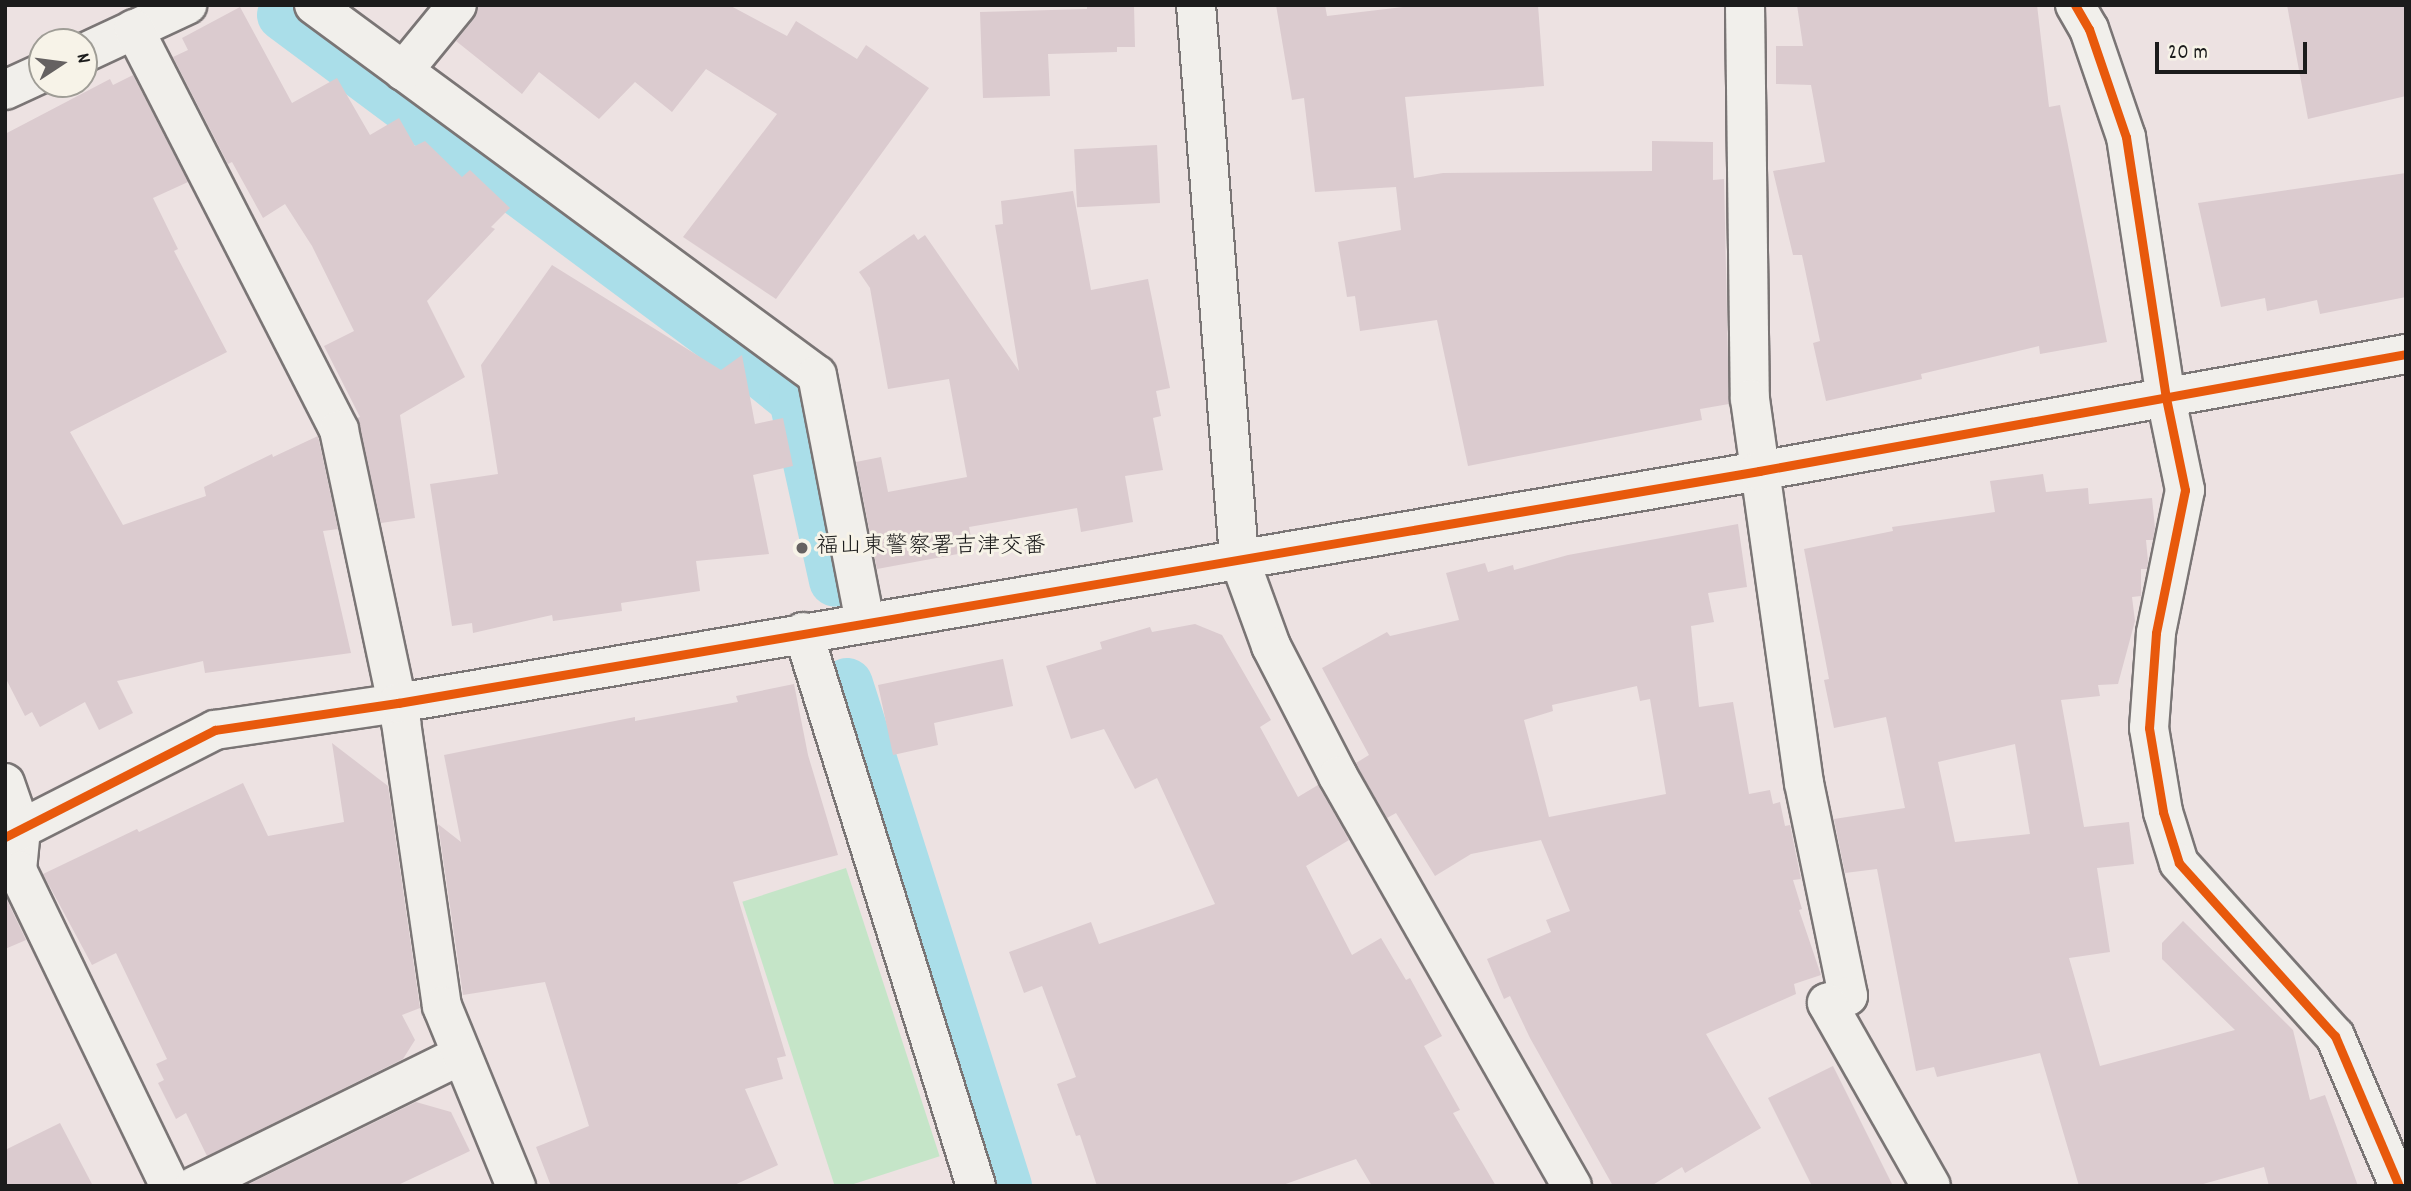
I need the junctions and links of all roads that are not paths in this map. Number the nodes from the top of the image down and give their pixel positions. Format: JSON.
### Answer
{"nodes":[{"id":1,"x":187,"y":5,"type":"edge"},
{"id":2,"x":314,"y":5,"type":"edge"},
{"id":3,"x":457,"y":5,"type":"edge"},
{"id":4,"x":1196,"y":5,"type":"edge"},
{"id":5,"x":1745,"y":5,"type":"edge"},
{"id":6,"x":2075,"y":5,"type":"edge"},
{"id":7,"x":134,"y":29,"type":"junction"},
{"id":8,"x":98,"y":46,"type":"edge"},
{"id":9,"x":403,"y":71,"type":"junction"},
{"id":10,"x":28,"y":79,"type":"edge"},
{"id":11,"x":5,"y":90,"type":"edge"},
{"id":12,"x":2406,"y":354,"type":"edge"},
{"id":13,"x":2166,"y":398,"type":"junction"},
{"id":14,"x":1759,"y":471,"type":"junction"},
{"id":15,"x":1239,"y":558,"type":"junction"},
{"id":16,"x":865,"y":622,"type":"junction"},
{"id":17,"x":803,"y":632,"type":"junction"},
{"id":18,"x":398,"y":703,"type":"junction"},
{"id":19,"x":5,"y":783,"type":"edge"},
{"id":20,"x":13,"y":833,"type":"edge"},
{"id":21,"x":461,"y":1055,"type":"junction"},
{"id":22,"x":170,"y":1186,"type":"edge"},
{"id":23,"x":195,"y":1186,"type":"edge"},
{"id":24,"x":516,"y":1186,"type":"edge"},
{"id":25,"x":976,"y":1186,"type":"edge"},
{"id":26,"x":1572,"y":1186,"type":"edge"},
{"id":27,"x":1931,"y":1186,"type":"edge"},
{"id":28,"x":2399,"y":1186,"type":"edge"}],
"edges":[{"from":1,"to":7,"type":"street"},
{"from":2,"to":9,"type":"street"},
{"from":3,"to":9,"type":"street"},
{"from":4,"to":15,"type":"street"},
{"from":5,"to":14,"type":"street"},
{"from":6,"to":13,"type":"street"},
{"from":7,"to":8,"type":"street"},
{"from":7,"to":18,"type":"street"},
{"from":9,"to":16,"type":"street"},
{"from":10,"to":11,"type":"street"},
{"from":12,"to":13,"type":"street"},
{"from":13,"to":14,"type":"street"},
{"from":13,"to":28,"type":"street"},
{"from":14,"to":15,"type":"street"},
{"from":14,"to":27,"type":"street"},
{"from":15,"to":16,"type":"street"},
{"from":15,"to":26,"type":"street"},
{"from":16,"to":17,"type":"street"},
{"from":17,"to":18,"type":"street"},
{"from":17,"to":25,"type":"street"},
{"from":18,"to":20,"type":"street"},
{"from":18,"to":21,"type":"street"},
{"from":19,"to":20,"type":"street"},
{"from":20,"to":22,"type":"street"},
{"from":21,"to":23,"type":"street"},
{"from":21,"to":24,"type":"street"}]}
